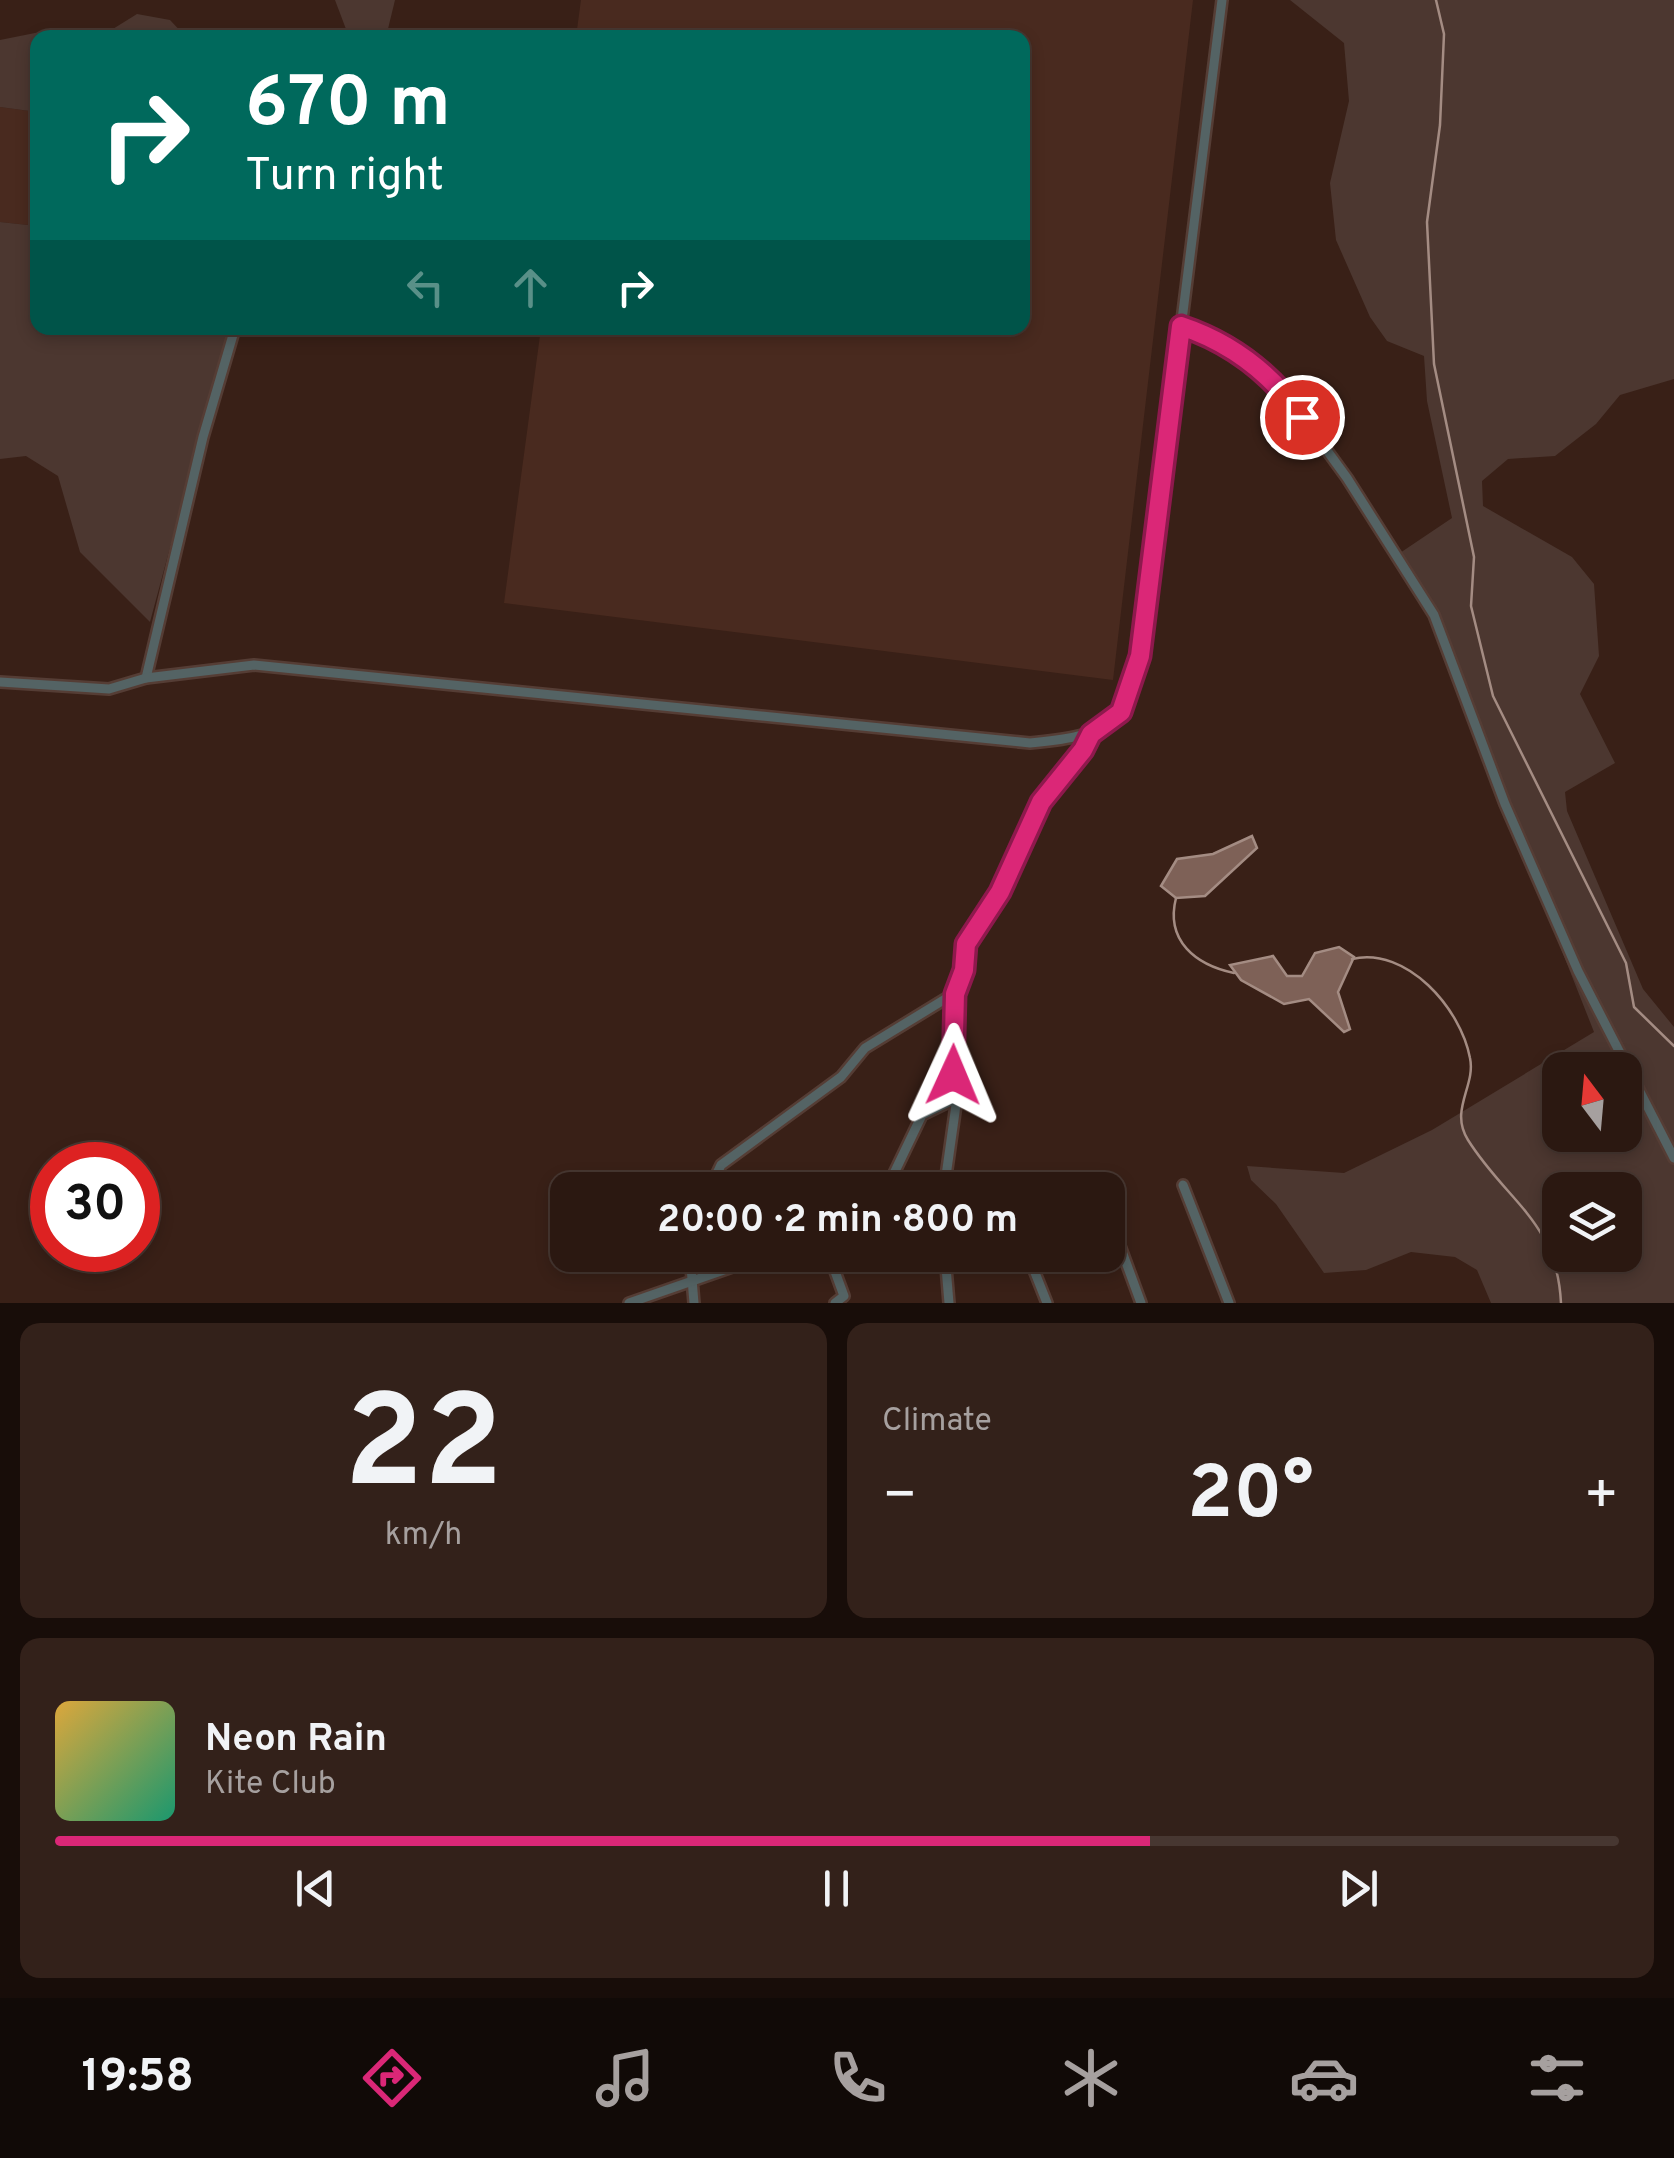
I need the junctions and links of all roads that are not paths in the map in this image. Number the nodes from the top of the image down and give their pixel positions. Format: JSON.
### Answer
{"nodes":[{"id":1,"x":1222,"y":0,"type":"edge"},
{"id":2,"x":1181,"y":326,"type":"junction"},
{"id":3,"x":233,"y":335,"type":"edge"},
{"id":4,"x":146,"y":678,"type":"junction"},
{"id":5,"x":0,"y":682,"type":"edge"},
{"id":6,"x":1091,"y":734,"type":"junction"},
{"id":7,"x":955,"y":994,"type":"junction"},
{"id":8,"x":957,"y":1098,"type":"junction"},
{"id":9,"x":1674,"y":1158,"type":"edge"},
{"id":10,"x":717,"y":1172,"type":"edge"},
{"id":11,"x":895,"y":1172,"type":"edge"},
{"id":12,"x":947,"y":1172,"type":"edge"},
{"id":13,"x":1183,"y":1185,"type":"dead end"},
{"id":14,"x":1125,"y":1260,"type":"edge"},
{"id":15,"x":691,"y":1272,"type":"edge"},
{"id":16,"x":720,"y":1272,"type":"edge"},
{"id":17,"x":834,"y":1272,"type":"edge"},
{"id":18,"x":946,"y":1272,"type":"edge"},
{"id":19,"x":1035,"y":1272,"type":"edge"},
{"id":20,"x":692,"y":1282,"type":"junction"},
{"id":21,"x":842,"y":1301,"type":"edge"},
{"id":22,"x":629,"y":1303,"type":"edge"},
{"id":23,"x":694,"y":1303,"type":"edge"},
{"id":24,"x":949,"y":1303,"type":"edge"},
{"id":25,"x":1047,"y":1303,"type":"edge"},
{"id":26,"x":1141,"y":1303,"type":"edge"},
{"id":27,"x":1229,"y":1303,"type":"edge"}],
"edges":[{"from":1,"to":2,"type":"street"},
{"from":2,"to":6,"type":"street"},
{"from":2,"to":9,"type":"street"},
{"from":3,"to":4,"type":"street"},
{"from":4,"to":5,"type":"street"},
{"from":4,"to":6,"type":"street"},
{"from":6,"to":7,"type":"street"},
{"from":7,"to":8,"type":"street"},
{"from":7,"to":10,"type":"street"},
{"from":8,"to":11,"type":"street"},
{"from":8,"to":12,"type":"street"},
{"from":13,"to":27,"type":"street"},
{"from":14,"to":26,"type":"street"},
{"from":15,"to":20,"type":"street"},
{"from":16,"to":20,"type":"street"},
{"from":17,"to":21,"type":"street"},
{"from":18,"to":24,"type":"street"},
{"from":19,"to":25,"type":"street"},
{"from":20,"to":22,"type":"street"},
{"from":20,"to":23,"type":"street"}]}
